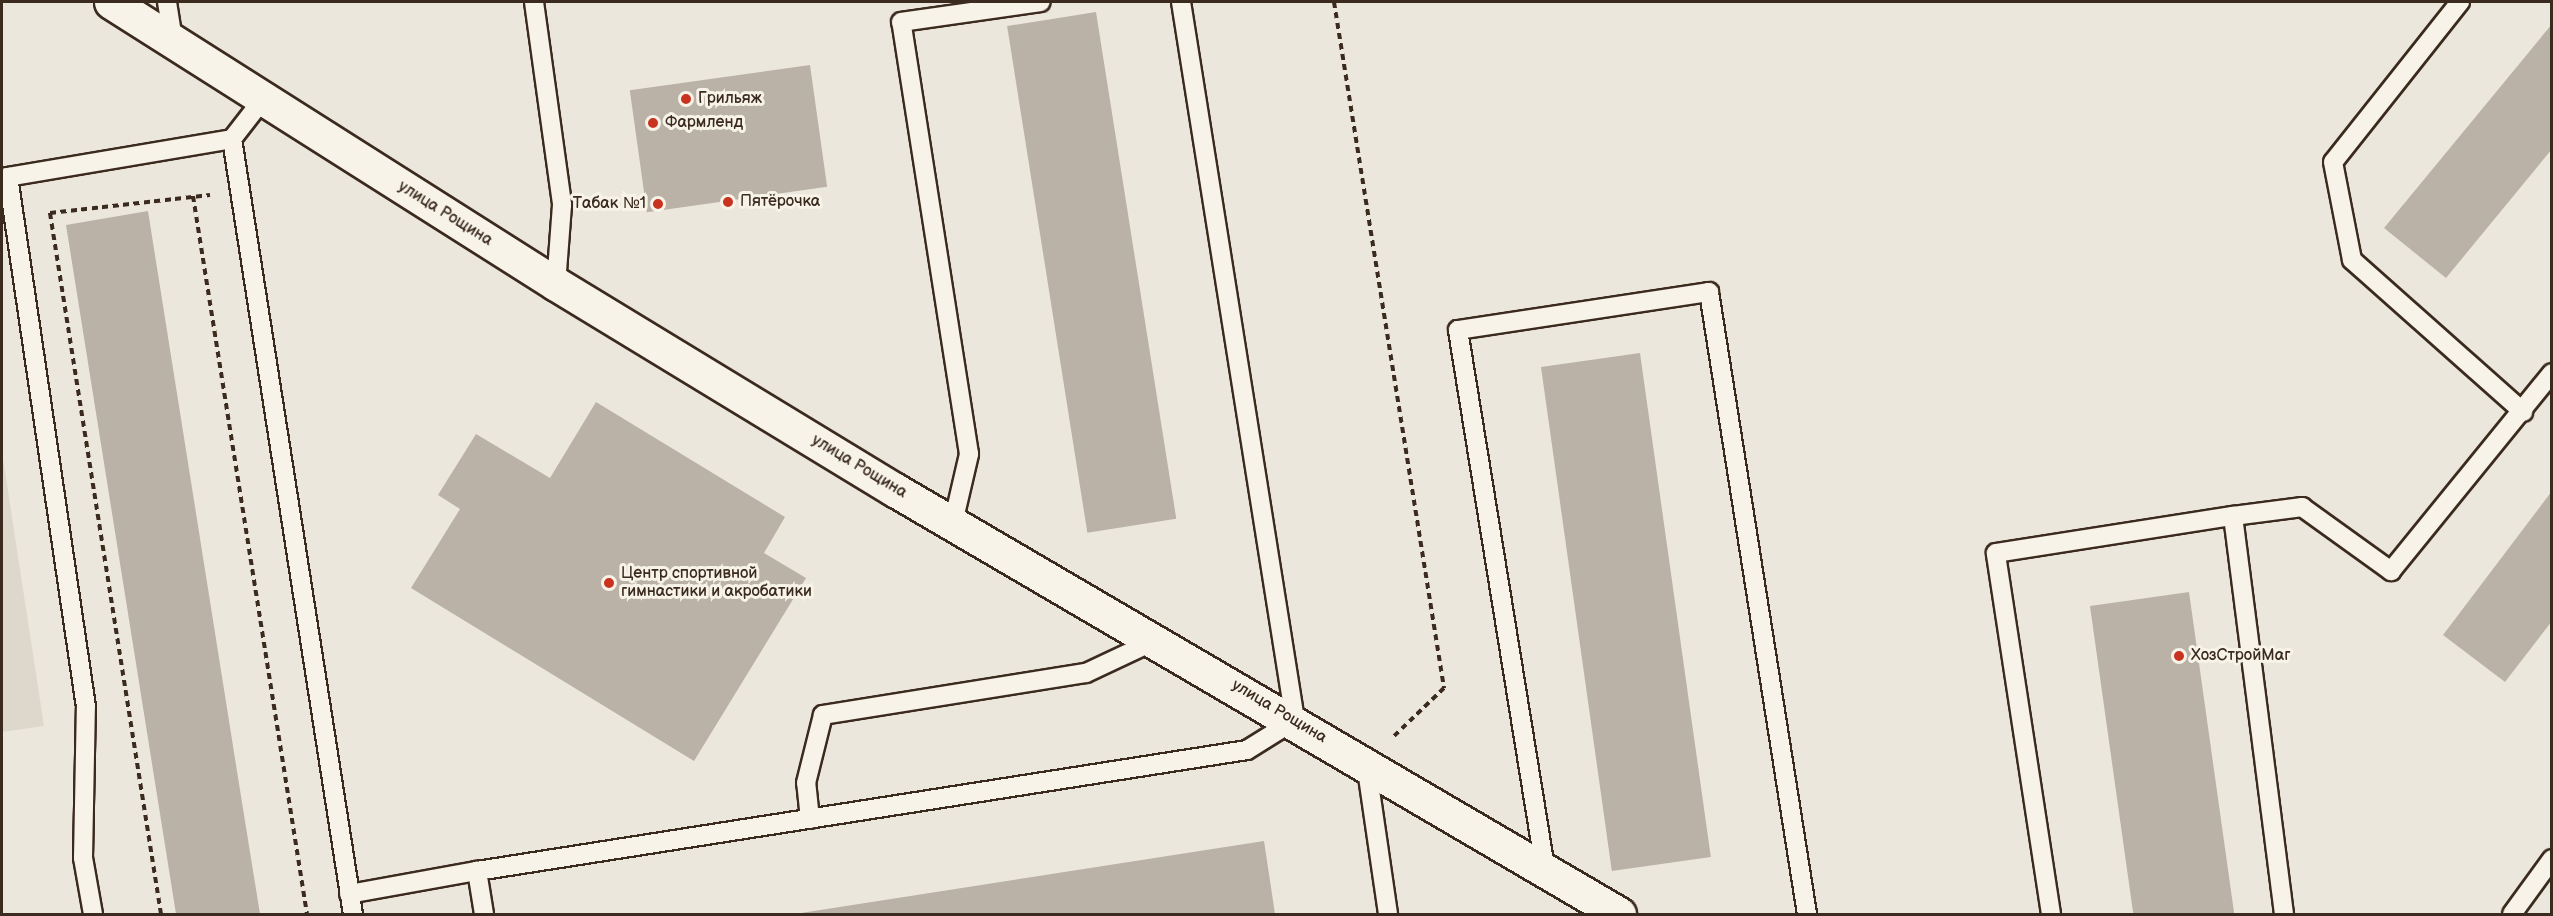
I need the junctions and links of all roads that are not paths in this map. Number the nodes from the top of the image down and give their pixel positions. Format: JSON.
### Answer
{"nodes":[{"id":1,"x":111,"y":2,"type":"edge"},
{"id":2,"x":167,"y":2,"type":"edge"},
{"id":3,"x":534,"y":2,"type":"edge"},
{"id":4,"x":1041,"y":2,"type":"edge"},
{"id":5,"x":1181,"y":2,"type":"edge"},
{"id":6,"x":2460,"y":2,"type":"edge"},
{"id":7,"x":173,"y":41,"type":"junction"},
{"id":8,"x":263,"y":99,"type":"junction"},
{"id":9,"x":232,"y":139,"type":"junction"},
{"id":10,"x":556,"y":284,"type":"junction"},
{"id":11,"x":2552,"y":373,"type":"edge"},
{"id":12,"x":2523,"y":412,"type":"junction"},
{"id":13,"x":2233,"y":516,"type":"junction"},
{"id":14,"x":953,"y":523,"type":"junction"},
{"id":15,"x":1156,"y":640,"type":"junction"},
{"id":16,"x":1295,"y":720,"type":"junction"},
{"id":17,"x":1366,"y":764,"type":"junction"},
{"id":18,"x":810,"y":819,"type":"junction"},
{"id":19,"x":2552,"y":859,"type":"edge"},
{"id":20,"x":1545,"y":868,"type":"junction"},
{"id":21,"x":477,"y":871,"type":"junction"},
{"id":22,"x":350,"y":894,"type":"junction"},
{"id":23,"x":93,"y":915,"type":"edge"},
{"id":24,"x":352,"y":915,"type":"edge"},
{"id":25,"x":484,"y":915,"type":"edge"},
{"id":26,"x":1388,"y":915,"type":"edge"},
{"id":27,"x":1619,"y":915,"type":"edge"},
{"id":28,"x":1807,"y":915,"type":"edge"},
{"id":29,"x":2051,"y":915,"type":"edge"},
{"id":30,"x":2284,"y":915,"type":"edge"},
{"id":31,"x":2512,"y":915,"type":"edge"}],
"edges":[{"from":1,"to":7,"type":"street","name":"улица Рощина"},
{"from":2,"to":7,"type":"lane"},
{"from":3,"to":10,"type":"lane"},
{"from":4,"to":14,"type":"lane"},
{"from":5,"to":16,"type":"lane"},
{"from":6,"to":12,"type":"lane"},
{"from":7,"to":8,"type":"street","name":"улица Рощина"},
{"from":8,"to":9,"type":"lane"},
{"from":8,"to":10,"type":"street","name":"улица Рощина"},
{"from":9,"to":22,"type":"lane"},
{"from":9,"to":23,"type":"lane"},
{"from":10,"to":14,"type":"street","name":"улица Рощина"},
{"from":11,"to":12,"type":"lane"},
{"from":12,"to":13,"type":"lane"},
{"from":13,"to":29,"type":"lane"},
{"from":13,"to":30,"type":"lane"},
{"from":14,"to":15,"type":"street","name":"улица Рощина"},
{"from":15,"to":16,"type":"street","name":"улица Рощина"},
{"from":15,"to":18,"type":"lane"},
{"from":16,"to":17,"type":"street","name":"улица Рощина"},
{"from":16,"to":18,"type":"lane"},
{"from":17,"to":20,"type":"street","name":"улица Рощина"},
{"from":17,"to":26,"type":"lane"},
{"from":18,"to":21,"type":"lane"},
{"from":19,"to":31,"type":"lane"},
{"from":20,"to":27,"type":"street","name":"улица Рощина"},
{"from":20,"to":28,"type":"lane"},
{"from":21,"to":22,"type":"lane"},
{"from":21,"to":25,"type":"lane"},
{"from":22,"to":24,"type":"lane"}]}
